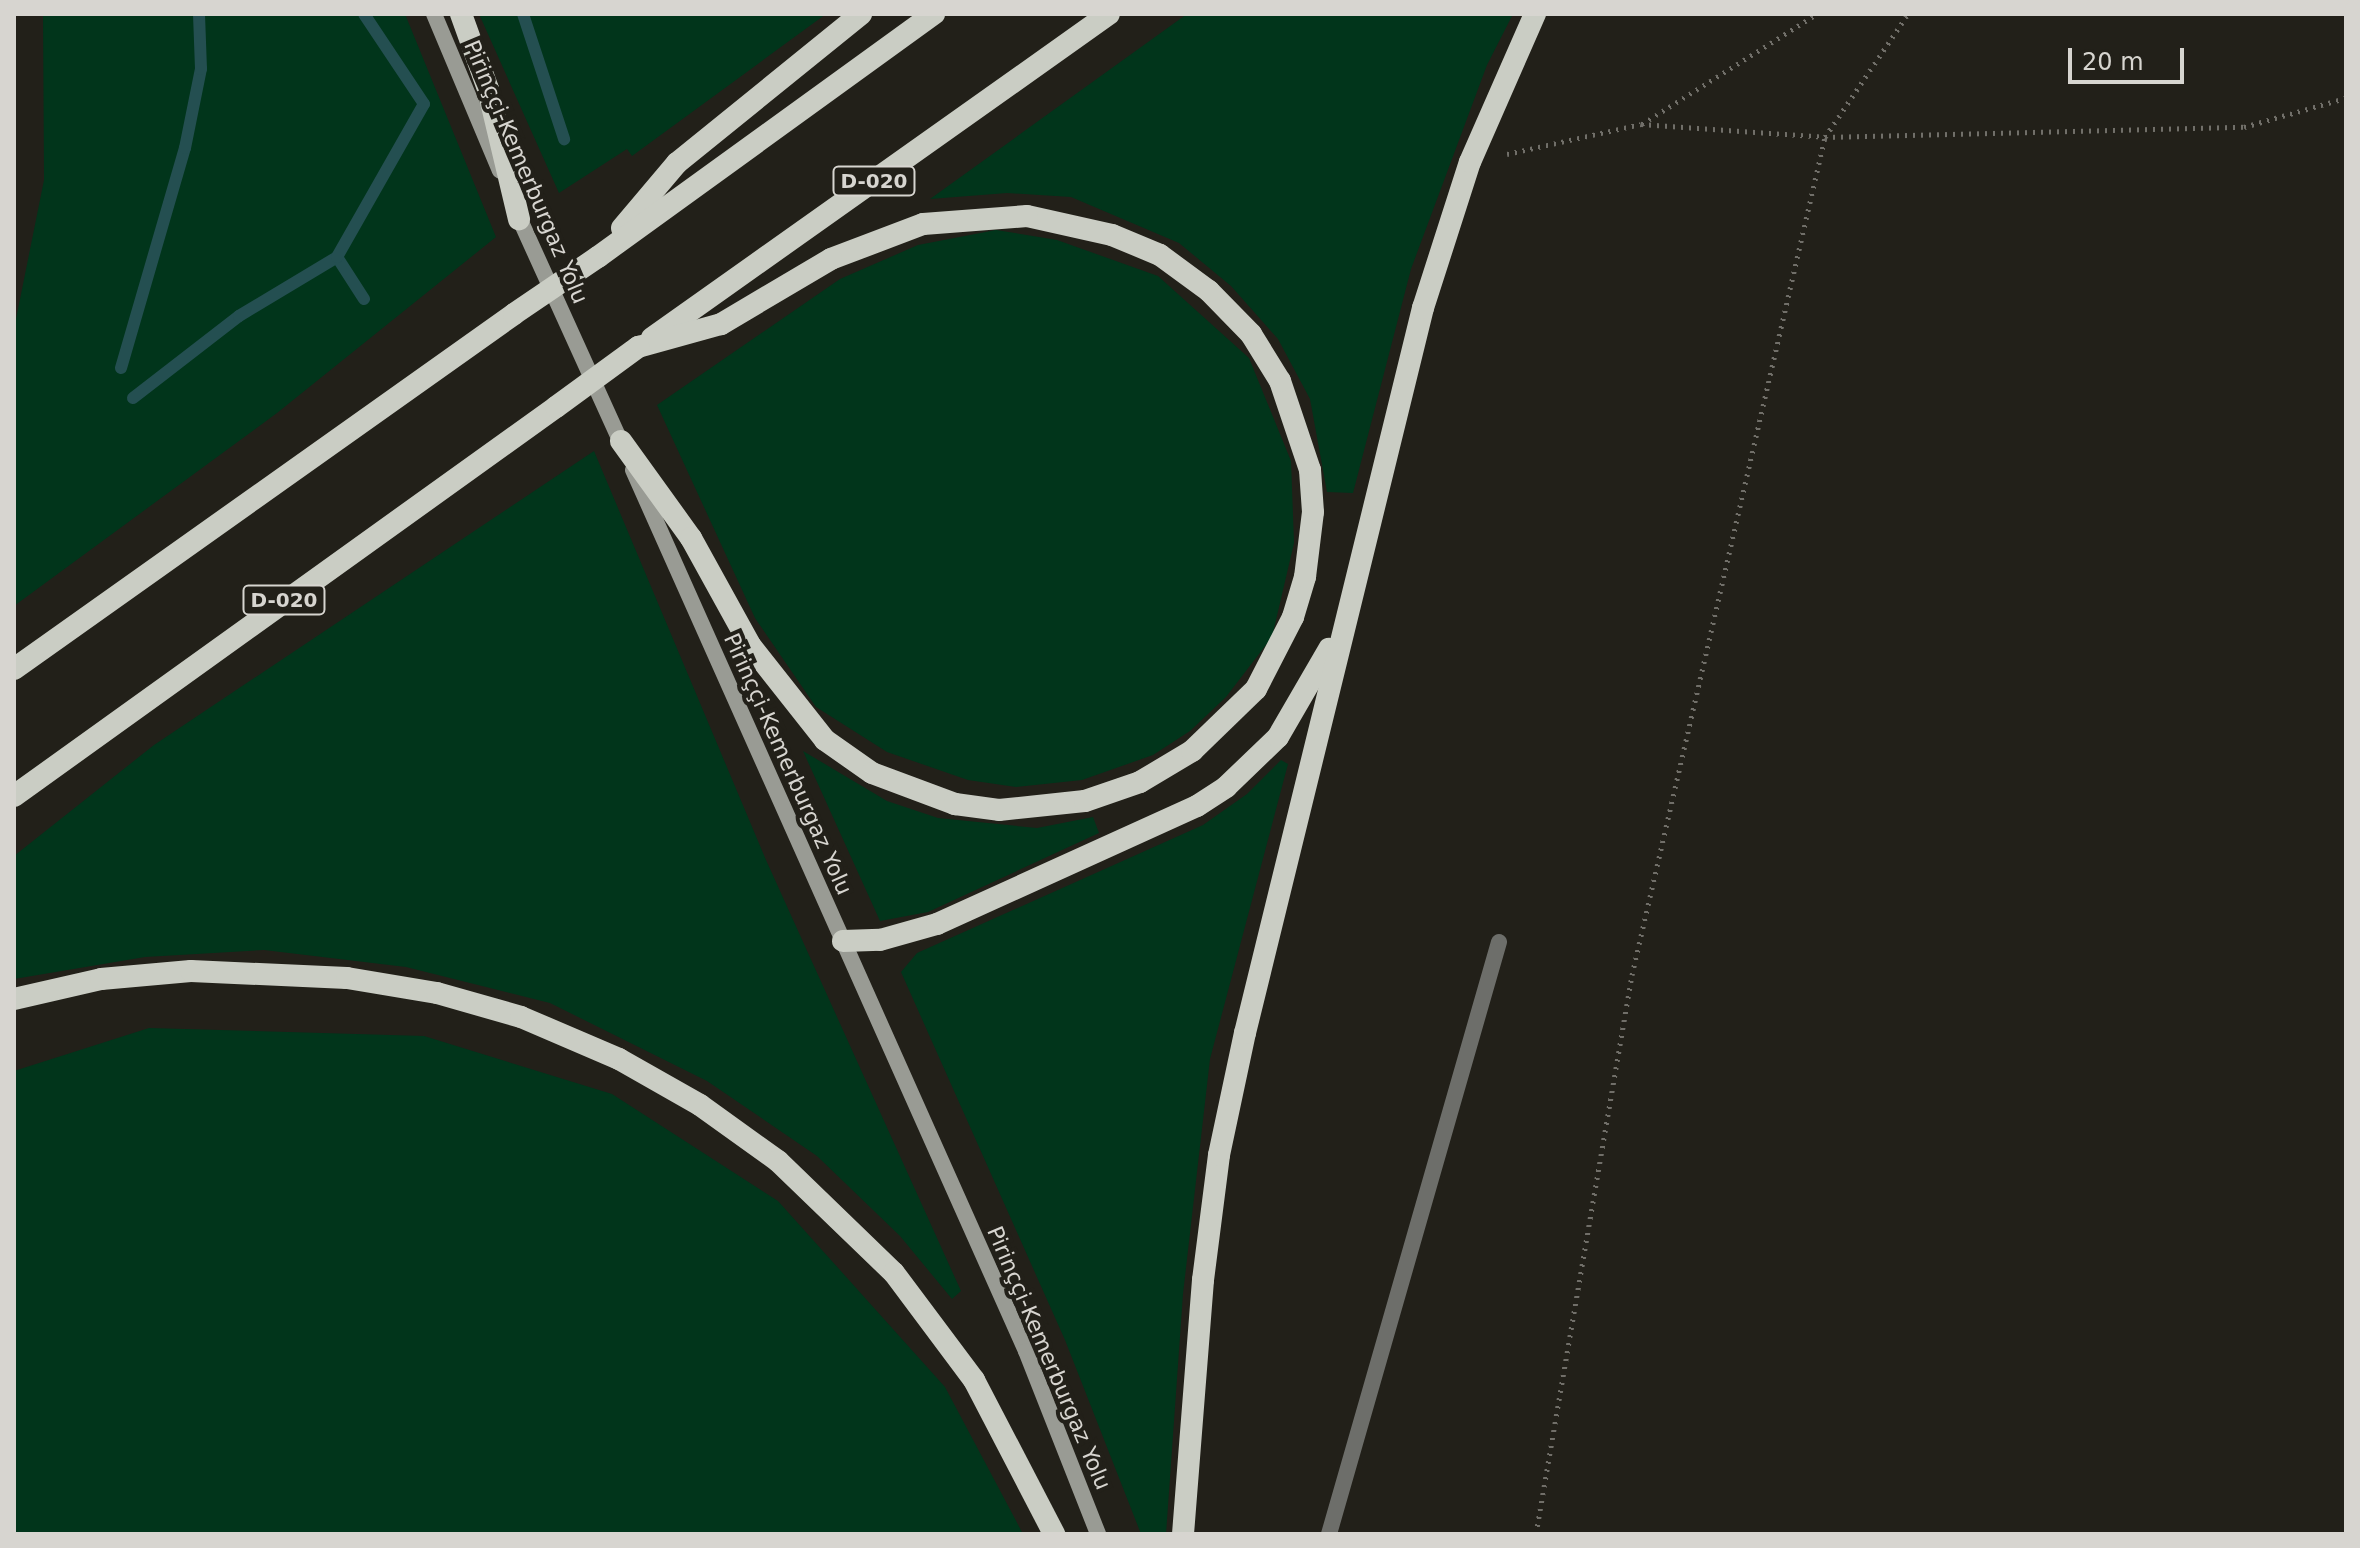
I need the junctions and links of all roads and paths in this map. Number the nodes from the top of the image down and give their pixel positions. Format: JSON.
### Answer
{"nodes":[{"id":1,"x":434,"y":14,"type":"edge"},
{"id":2,"x":461,"y":14,"type":"edge"},
{"id":3,"x":861,"y":14,"type":"edge"},
{"id":4,"x":934,"y":14,"type":"edge"},
{"id":5,"x":1109,"y":14,"type":"edge"},
{"id":6,"x":1535,"y":14,"type":"edge"},
{"id":7,"x":1817,"y":14,"type":"edge"},
{"id":8,"x":1908,"y":14,"type":"edge"},
{"id":9,"x":2346,"y":98,"type":"edge"},
{"id":10,"x":1641,"y":124,"type":"junction"},
{"id":11,"x":1825,"y":137,"type":"junction"},
{"id":12,"x":1470,"y":162,"type":"junction"},
{"id":13,"x":519,"y":219,"type":"junction"},
{"id":14,"x":598,"y":257,"type":"junction"},
{"id":15,"x":638,"y":347,"type":"junction"},
{"id":16,"x":621,"y":441,"type":"junction"},
{"id":17,"x":1354,"y":585,"type":"junction"},
{"id":18,"x":14,"y":669,"type":"edge"},
{"id":19,"x":14,"y":796,"type":"edge"},
{"id":20,"x":843,"y":941,"type":"junction"},
{"id":21,"x":1499,"y":942,"type":"dead end"},
{"id":22,"x":14,"y":999,"type":"edge"},
{"id":23,"x":1054,"y":1534,"type":"edge"},
{"id":24,"x":1098,"y":1534,"type":"edge"},
{"id":25,"x":1183,"y":1534,"type":"edge"},
{"id":26,"x":1329,"y":1534,"type":"edge"},
{"id":27,"x":1536,"y":1534,"type":"edge"}],
"edges":[{"from":1,"to":13,"type":"main road","name":"Pirinççi-Kemerburgaz Yolu"},
{"from":2,"to":13,"type":"highway"},
{"from":3,"to":14,"type":"highway"},
{"from":4,"to":14,"type":"highway"},
{"from":5,"to":15,"type":"highway","number":"D-020"},
{"from":6,"to":12,"type":"highway"},
{"from":7,"to":10,"type":"path"},
{"from":8,"to":11,"type":"path"},
{"from":9,"to":11,"type":"path"},
{"from":10,"to":11,"type":"path"},
{"from":10,"to":12,"type":"path"},
{"from":11,"to":27,"type":"path"},
{"from":12,"to":17,"type":"highway"},
{"from":13,"to":16,"type":"main road","name":"Pirinççi-Kemerburgaz Yolu"},
{"from":14,"to":18,"type":"highway","bridge":true},
{"from":15,"to":16,"type":"highway"},
{"from":15,"to":19,"type":"highway","number":"D-020","bridge":true},
{"from":16,"to":20,"type":"main road","name":"Pirinççi-Kemerburgaz Yolu"},
{"from":17,"to":20,"type":"highway"},
{"from":17,"to":25,"type":"highway"},
{"from":20,"to":24,"type":"main road","name":"Pirinççi-Kemerburgaz Yolu"},
{"from":21,"to":26,"type":"lane"},
{"from":22,"to":23,"type":"highway"}]}
